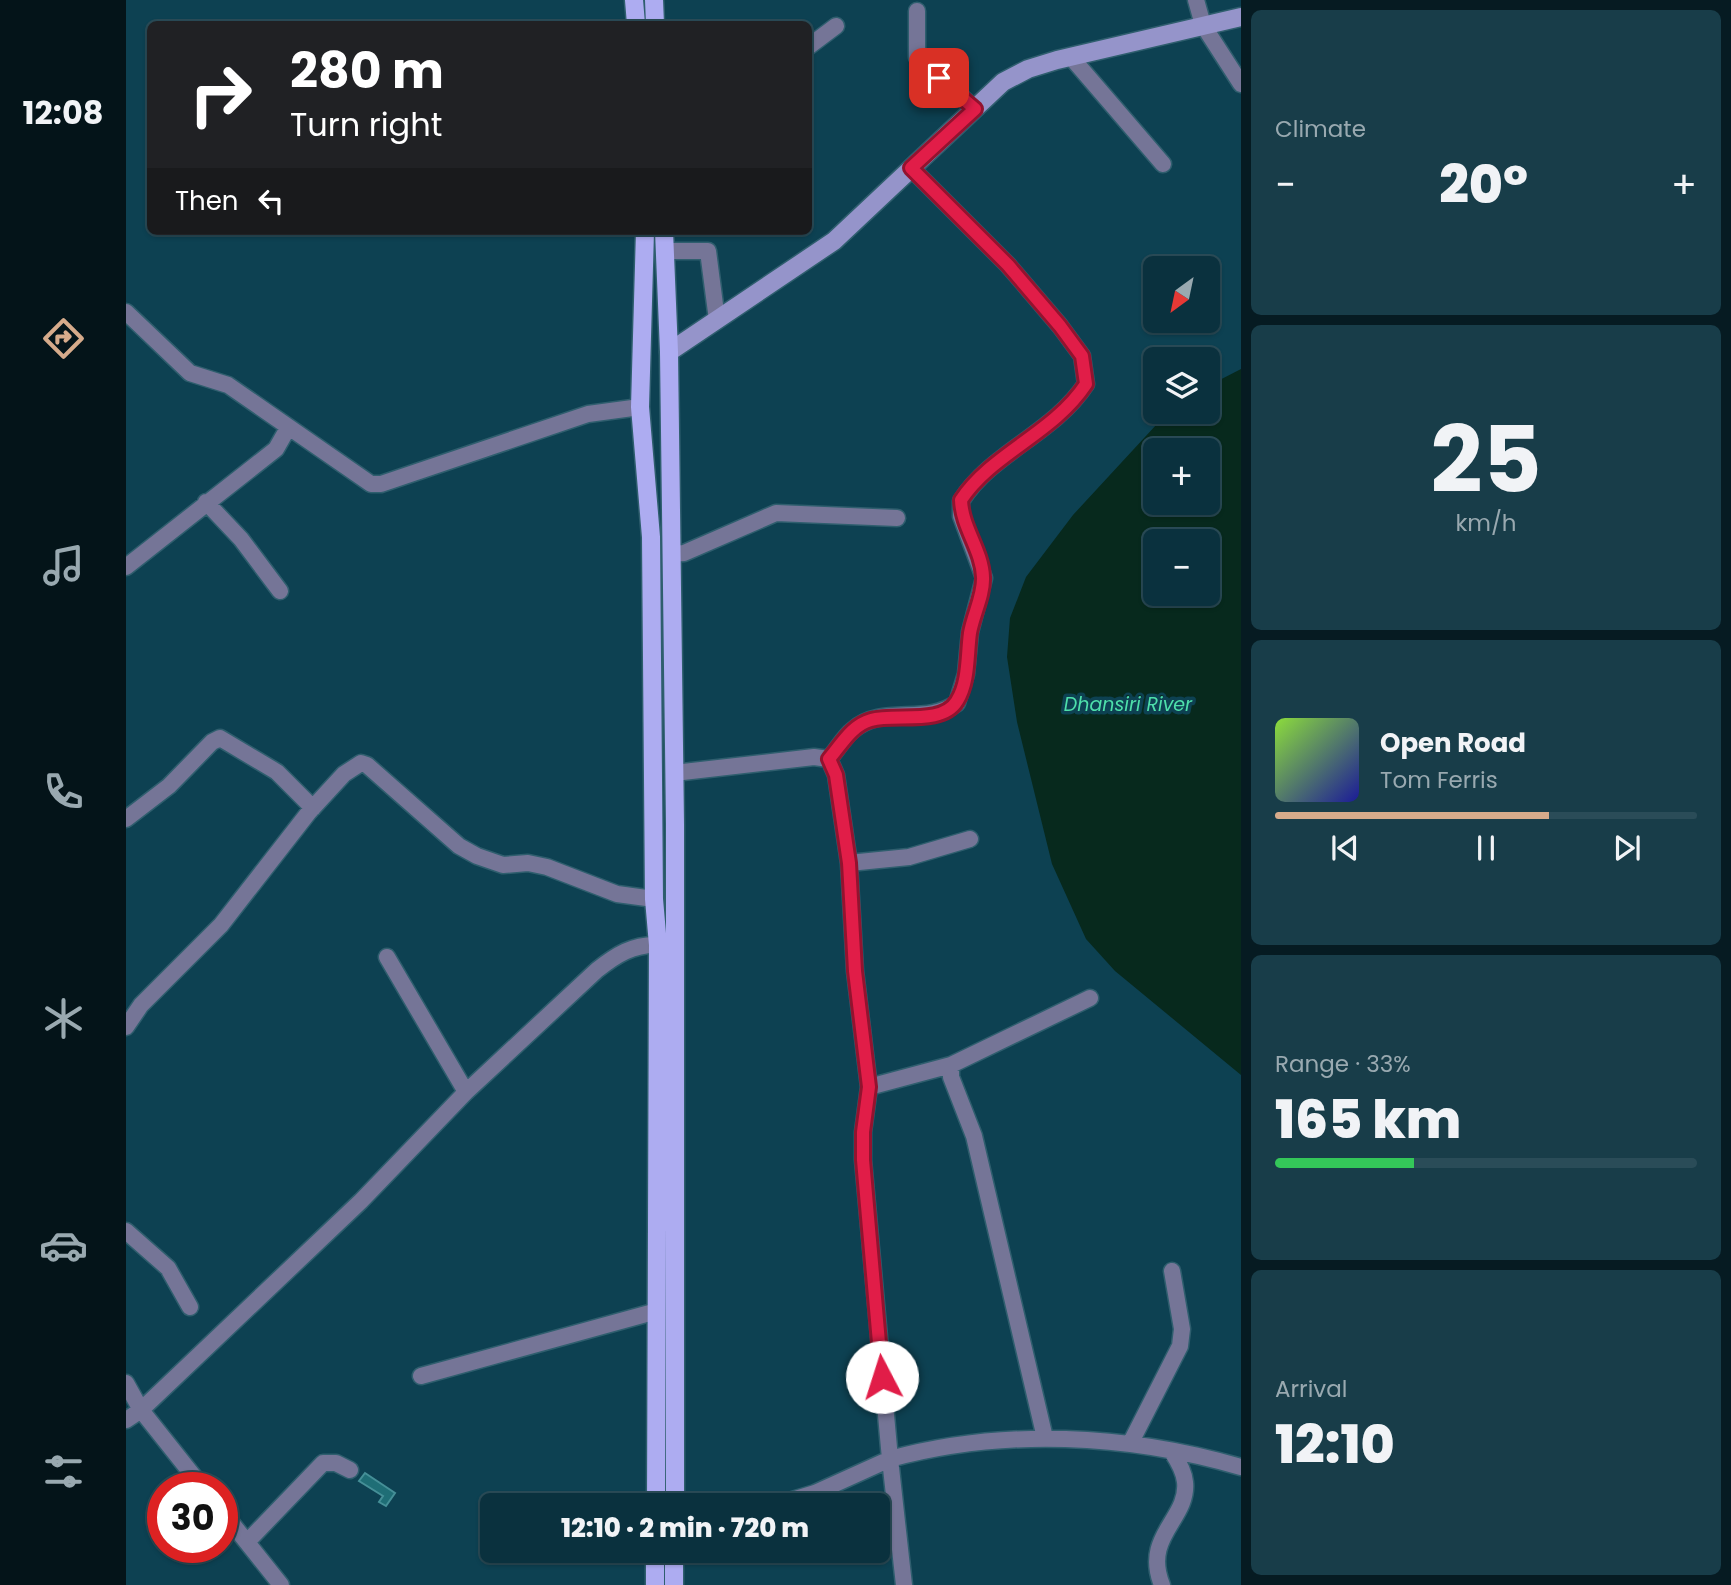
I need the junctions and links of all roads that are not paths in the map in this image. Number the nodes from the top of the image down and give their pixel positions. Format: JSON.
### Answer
{"nodes":[{"id":1,"x":634,"y":0,"type":"edge"},
{"id":2,"x":654,"y":0,"type":"edge"},
{"id":3,"x":1196,"y":0,"type":"edge"},
{"id":4,"x":917,"y":11,"type":"dead end"},
{"id":5,"x":1241,"y":17,"type":"edge"},
{"id":6,"x":636,"y":21,"type":"edge"},
{"id":7,"x":655,"y":21,"type":"edge"},
{"id":8,"x":1203,"y":25,"type":"junction"},
{"id":9,"x":836,"y":26,"type":"dead end"},
{"id":10,"x":812,"y":44,"type":"edge"},
{"id":11,"x":1072,"y":57,"type":"junction"},
{"id":12,"x":1241,"y":84,"type":"edge"},
{"id":13,"x":975,"y":109,"type":"junction"},
{"id":14,"x":1163,"y":164,"type":"dead end"},
{"id":15,"x":911,"y":168,"type":"junction"},
{"id":16,"x":645,"y":235,"type":"edge"},
{"id":17,"x":664,"y":235,"type":"edge"},
{"id":18,"x":665,"y":251,"type":"junction"},
{"id":19,"x":126,"y":312,"type":"edge"},
{"id":20,"x":717,"y":320,"type":"junction"},
{"id":21,"x":669,"y":352,"type":"junction"},
{"id":22,"x":640,"y":407,"type":"junction"},
{"id":23,"x":288,"y":428,"type":"junction"},
{"id":24,"x":206,"y":502,"type":"junction"},
{"id":25,"x":897,"y":518,"type":"dead end"},
{"id":26,"x":671,"y":554,"type":"junction"},
{"id":27,"x":126,"y":567,"type":"edge"},
{"id":28,"x":280,"y":592,"type":"dead end"},
{"id":29,"x":829,"y":759,"type":"junction"},
{"id":30,"x":674,"y":773,"type":"junction"},
{"id":31,"x":313,"y":808,"type":"junction"},
{"id":32,"x":126,"y":819,"type":"edge"},
{"id":33,"x":970,"y":839,"type":"dead end"},
{"id":34,"x":849,"y":863,"type":"junction"},
{"id":35,"x":654,"y":899,"type":"junction"},
{"id":36,"x":658,"y":945,"type":"junction"},
{"id":37,"x":387,"y":957,"type":"dead end"},
{"id":38,"x":1090,"y":998,"type":"dead end"},
{"id":39,"x":126,"y":1027,"type":"edge"},
{"id":40,"x":951,"y":1065,"type":"junction"},
{"id":41,"x":869,"y":1087,"type":"junction"},
{"id":42,"x":466,"y":1092,"type":"junction"},
{"id":43,"x":126,"y":1231,"type":"edge"},
{"id":44,"x":1172,"y":1272,"type":"dead end"},
{"id":45,"x":190,"y":1307,"type":"dead end"},
{"id":46,"x":657,"y":1311,"type":"junction"},
{"id":47,"x":421,"y":1376,"type":"dead end"},
{"id":48,"x":126,"y":1383,"type":"edge"},
{"id":49,"x":141,"y":1410,"type":"junction"},
{"id":50,"x":126,"y":1420,"type":"edge"},
{"id":51,"x":1045,"y":1438,"type":"junction"},
{"id":52,"x":1130,"y":1444,"type":"junction"},
{"id":53,"x":1172,"y":1452,"type":"junction"},
{"id":54,"x":890,"y":1458,"type":"junction"},
{"id":55,"x":1241,"y":1467,"type":"edge"},
{"id":56,"x":350,"y":1470,"type":"dead end"},
{"id":57,"x":190,"y":1472,"type":"edge"},
{"id":58,"x":656,"y":1493,"type":"edge"},
{"id":59,"x":675,"y":1493,"type":"edge"},
{"id":60,"x":815,"y":1493,"type":"edge"},
{"id":61,"x":238,"y":1531,"type":"edge"},
{"id":62,"x":247,"y":1542,"type":"junction"},
{"id":63,"x":655,"y":1563,"type":"edge"},
{"id":64,"x":674,"y":1563,"type":"edge"},
{"id":65,"x":281,"y":1585,"type":"edge"},
{"id":66,"x":655,"y":1585,"type":"edge"},
{"id":67,"x":674,"y":1585,"type":"edge"},
{"id":68,"x":904,"y":1585,"type":"edge"},
{"id":69,"x":1162,"y":1585,"type":"edge"}],
"edges":[{"from":1,"to":6,"type":"main road"},
{"from":2,"to":7,"type":"main road"},
{"from":3,"to":8,"type":"street"},
{"from":4,"to":13,"type":"street"},
{"from":5,"to":8,"type":"street"},
{"from":8,"to":11,"type":"street"},
{"from":8,"to":12,"type":"street"},
{"from":9,"to":10,"type":"street"},
{"from":11,"to":13,"type":"street"},
{"from":11,"to":14,"type":"street"},
{"from":13,"to":15,"type":"street"},
{"from":15,"to":20,"type":"street"},
{"from":15,"to":29,"type":"street"},
{"from":16,"to":22,"type":"main road"},
{"from":17,"to":18,"type":"main road"},
{"from":18,"to":20,"type":"street"},
{"from":18,"to":21,"type":"main road"},
{"from":19,"to":23,"type":"street"},
{"from":20,"to":21,"type":"street"},
{"from":21,"to":26,"type":"main road"},
{"from":22,"to":23,"type":"street"},
{"from":22,"to":35,"type":"main road"},
{"from":23,"to":24,"type":"street"},
{"from":24,"to":27,"type":"street"},
{"from":24,"to":28,"type":"street"},
{"from":25,"to":26,"type":"street"},
{"from":26,"to":30,"type":"main road"},
{"from":29,"to":30,"type":"street"},
{"from":29,"to":34,"type":"street"},
{"from":30,"to":59,"type":"main road"},
{"from":31,"to":32,"type":"street"},
{"from":31,"to":35,"type":"street"},
{"from":31,"to":39,"type":"street"},
{"from":33,"to":34,"type":"street"},
{"from":34,"to":41,"type":"street"},
{"from":35,"to":36,"type":"main road"},
{"from":36,"to":42,"type":"street"},
{"from":36,"to":46,"type":"main road"},
{"from":37,"to":42,"type":"street"},
{"from":38,"to":40,"type":"street"},
{"from":40,"to":41,"type":"street"},
{"from":40,"to":51,"type":"street"},
{"from":41,"to":54,"type":"street"},
{"from":42,"to":49,"type":"street"},
{"from":43,"to":45,"type":"street"},
{"from":44,"to":52,"type":"street"},
{"from":46,"to":47,"type":"street"},
{"from":46,"to":58,"type":"main road"},
{"from":48,"to":49,"type":"street"},
{"from":49,"to":50,"type":"street"},
{"from":49,"to":57,"type":"street"},
{"from":51,"to":52,"type":"street"},
{"from":51,"to":54,"type":"street"},
{"from":52,"to":53,"type":"street"},
{"from":53,"to":55,"type":"street"},
{"from":53,"to":69,"type":"street"},
{"from":54,"to":60,"type":"street"},
{"from":54,"to":68,"type":"street"},
{"from":56,"to":62,"type":"street"},
{"from":61,"to":62,"type":"street"},
{"from":62,"to":65,"type":"street"},
{"from":63,"to":66,"type":"main road"},
{"from":64,"to":67,"type":"main road"}]}
